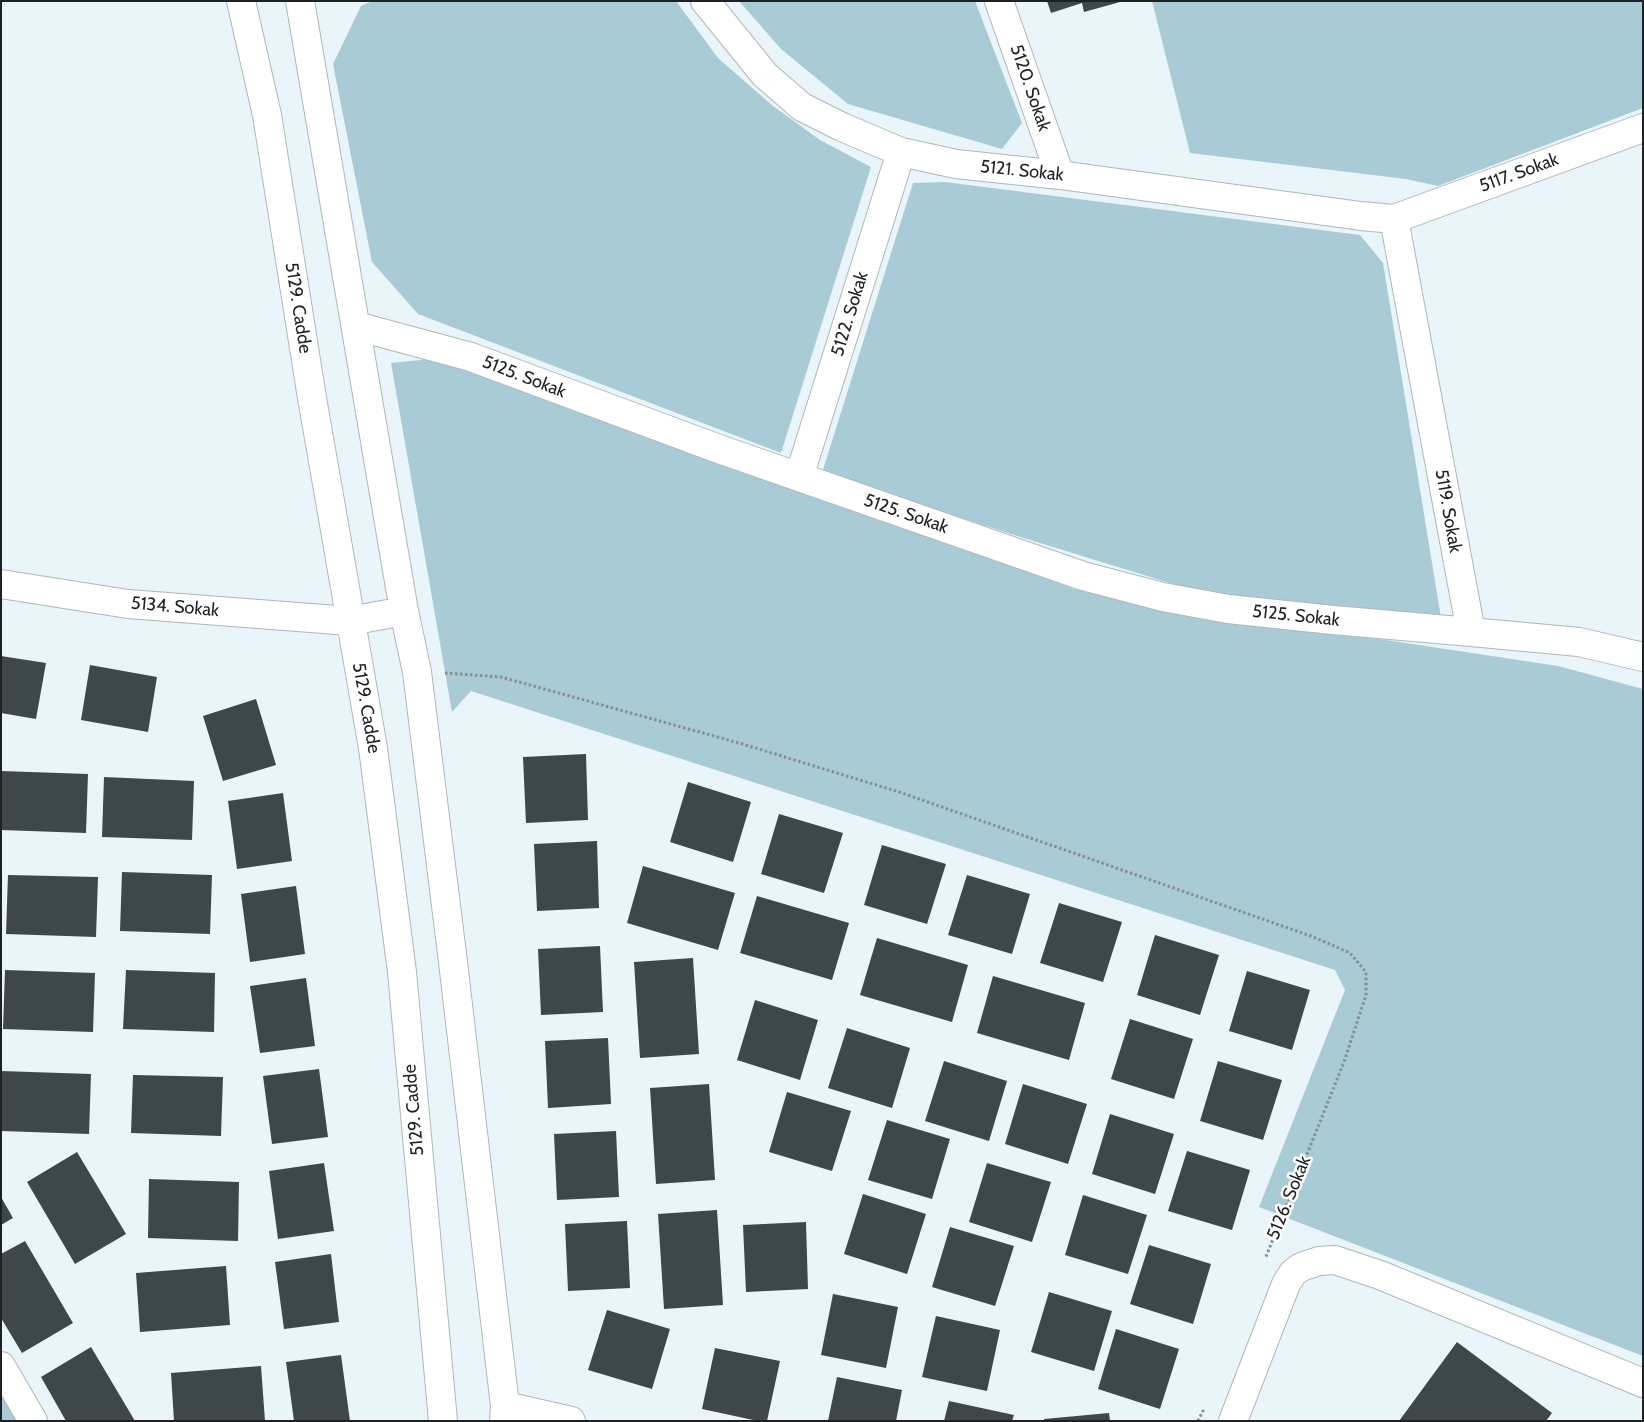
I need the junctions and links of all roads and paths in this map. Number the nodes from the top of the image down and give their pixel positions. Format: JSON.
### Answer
{"nodes":[{"id":1,"x":241,"y":1,"type":"edge"},
{"id":2,"x":300,"y":1,"type":"edge"},
{"id":3,"x":705,"y":1,"type":"edge"},
{"id":4,"x":999,"y":1,"type":"edge"},
{"id":5,"x":1643,"y":128,"type":"edge"},
{"id":6,"x":901,"y":152,"type":"junction"},
{"id":7,"x":1060,"y":175,"type":"junction"},
{"id":8,"x":1394,"y":219,"type":"junction"},
{"id":9,"x":356,"y":326,"type":"junction"},
{"id":10,"x":799,"y":477,"type":"junction"},
{"id":11,"x":1,"y":584,"type":"edge"},
{"id":12,"x":404,"y":611,"type":"junction"},
{"id":13,"x":350,"y":621,"type":"junction"},
{"id":14,"x":1471,"y":632,"type":"junction"},
{"id":15,"x":1643,"y":657,"type":"edge"},
{"id":16,"x":417,"y":672,"type":"junction"},
{"id":17,"x":1264,"y":1260,"type":"dead end"},
{"id":18,"x":1,"y":1366,"type":"edge"},
{"id":19,"x":1643,"y":1383,"type":"edge"},
{"id":20,"x":1206,"y":1405,"type":"dead end"},
{"id":21,"x":504,"y":1413,"type":"edge"},
{"id":22,"x":33,"y":1421,"type":"edge"},
{"id":23,"x":443,"y":1421,"type":"edge"},
{"id":24,"x":571,"y":1421,"type":"edge"},
{"id":25,"x":1198,"y":1421,"type":"edge"},
{"id":26,"x":1233,"y":1421,"type":"edge"}],
"edges":[{"from":1,"to":13,"type":"street","name":"5129. Cadde"},
{"from":2,"to":9,"type":"street"},
{"from":3,"to":6,"type":"street","name":"5121. Sokak"},
{"from":4,"to":7,"type":"street","name":"5120. Sokak"},
{"from":5,"to":8,"type":"street","name":"5117. Sokak"},
{"from":6,"to":7,"type":"street","name":"5121. Sokak"},
{"from":6,"to":10,"type":"street","name":"5122. Sokak"},
{"from":7,"to":8,"type":"street","name":"5121. Sokak"},
{"from":8,"to":14,"type":"street","name":"5119. Sokak"},
{"from":9,"to":10,"type":"street","name":"5125. Sokak"},
{"from":9,"to":12,"type":"street"},
{"from":10,"to":14,"type":"street","name":"5125. Sokak"},
{"from":11,"to":13,"type":"street","name":"5134. Sokak"},
{"from":12,"to":13,"type":"street","name":"5134. Sokak"},
{"from":12,"to":16,"type":"street"},
{"from":13,"to":23,"type":"street","name":"5129. Cadde"},
{"from":14,"to":15,"type":"street"},
{"from":16,"to":17,"type":"path","name":"5126. Sokak"},
{"from":16,"to":21,"type":"street"},
{"from":18,"to":22,"type":"street"},
{"from":19,"to":26,"type":"street"},
{"from":20,"to":25,"type":"path"},
{"from":21,"to":24,"type":"street"}]}
